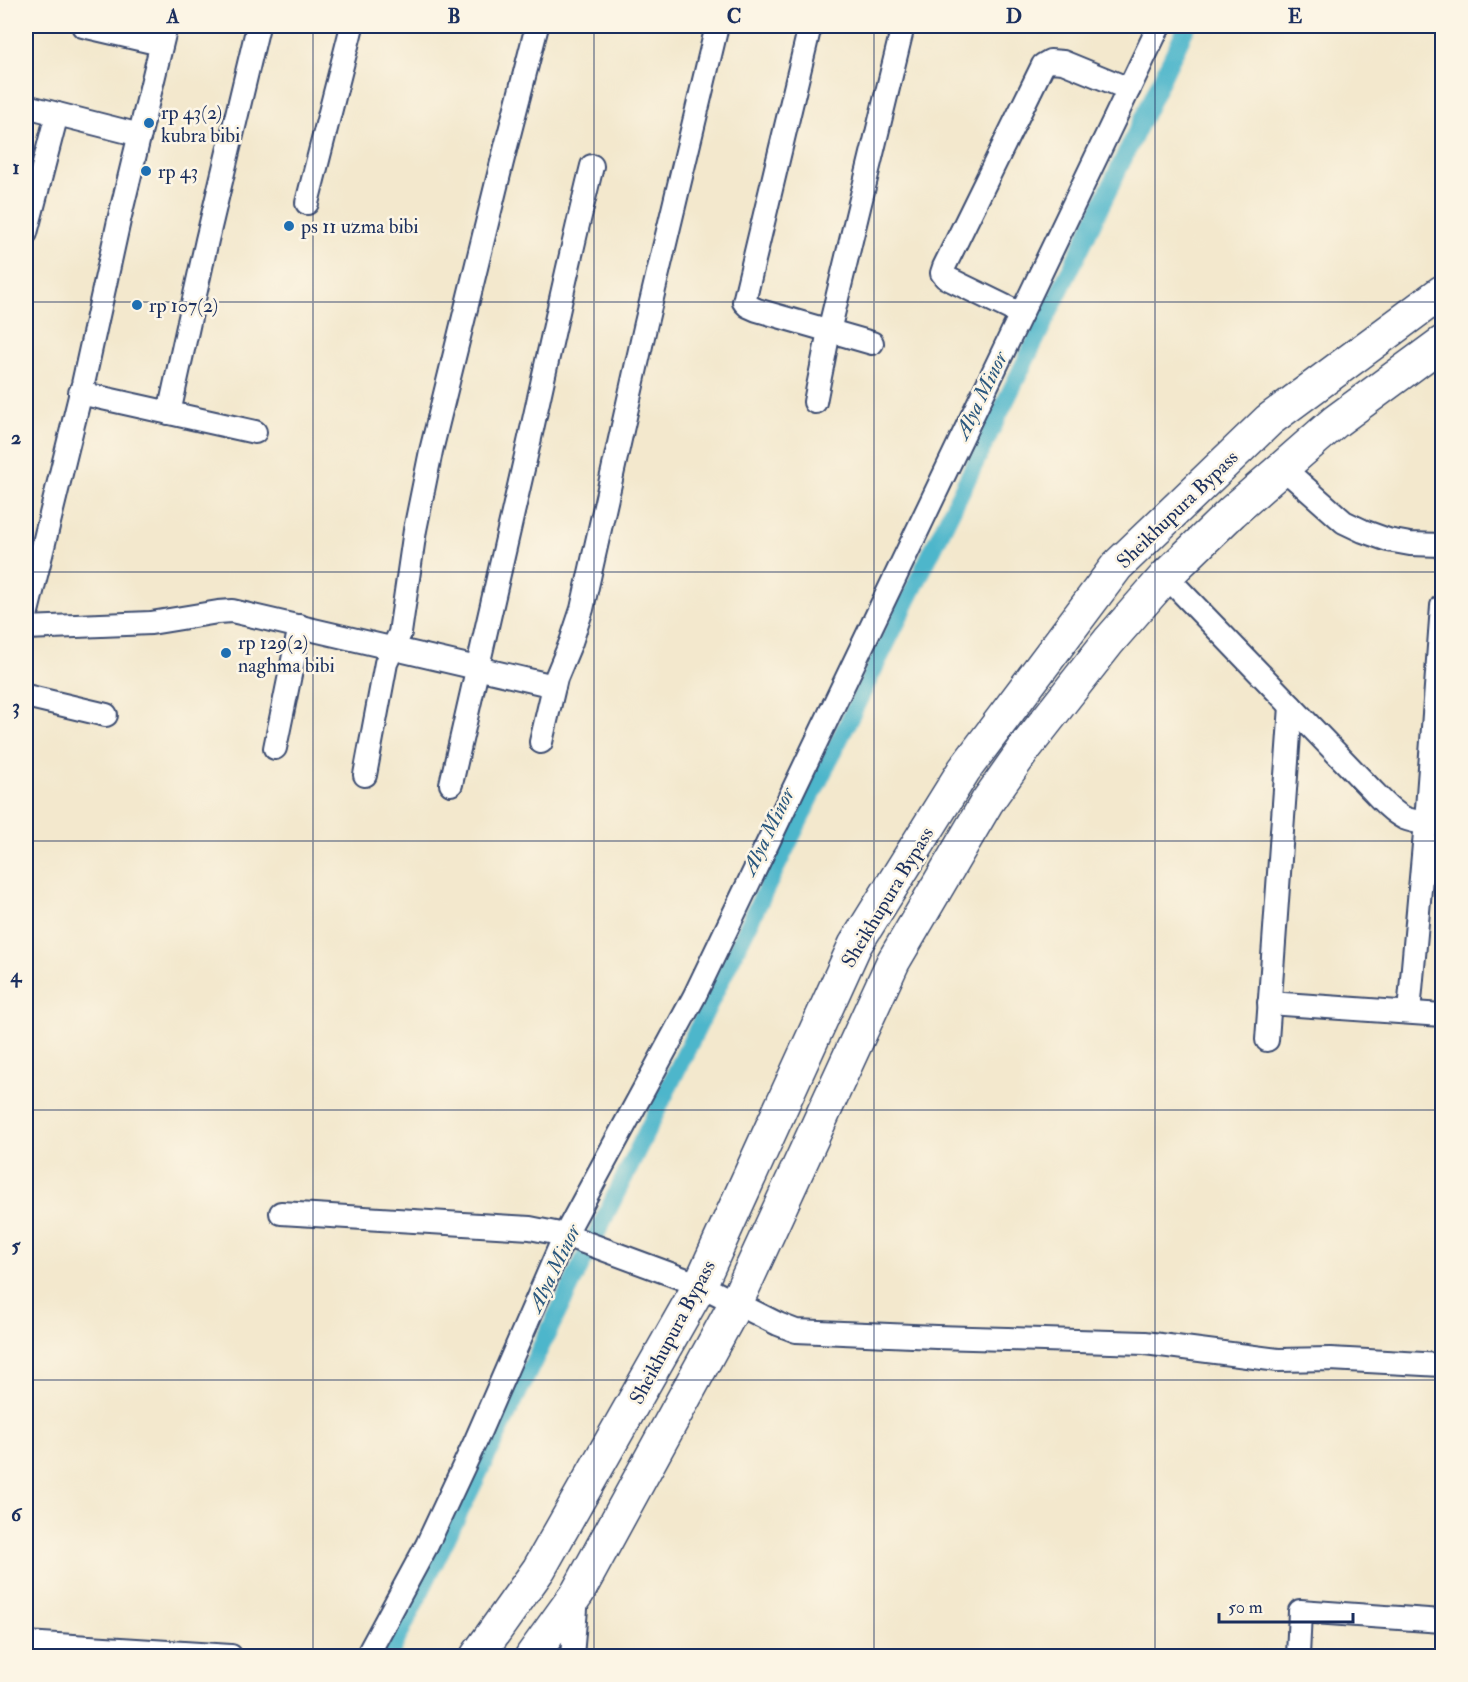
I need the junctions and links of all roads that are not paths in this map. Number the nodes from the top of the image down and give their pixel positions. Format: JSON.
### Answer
{"nodes":[{"id":1,"x":83,"y":26,"type":"edge"},
{"id":2,"x":258,"y":26,"type":"edge"},
{"id":3,"x":352,"y":26,"type":"edge"},
{"id":4,"x":537,"y":26,"type":"edge"},
{"id":5,"x":717,"y":26,"type":"edge"},
{"id":6,"x":810,"y":26,"type":"edge"},
{"id":7,"x":903,"y":26,"type":"edge"},
{"id":8,"x":1159,"y":26,"type":"edge"},
{"id":9,"x":164,"y":35,"type":"edge"},
{"id":10,"x":1129,"y":89,"type":"junction"},
{"id":11,"x":26,"y":106,"type":"edge"},
{"id":12,"x":57,"y":114,"type":"junction"},
{"id":13,"x":140,"y":135,"type":"junction"},
{"id":14,"x":592,"y":166,"type":"dead end"},
{"id":15,"x":307,"y":202,"type":"dead end"},
{"id":16,"x":26,"y":233,"type":"edge"},
{"id":17,"x":1443,"y":292,"type":"edge"},
{"id":18,"x":1021,"y":315,"type":"junction"},
{"id":19,"x":829,"y":331,"type":"junction"},
{"id":20,"x":1443,"y":343,"type":"edge"},
{"id":21,"x":872,"y":344,"type":"dead end"},
{"id":22,"x":80,"y":393,"type":"junction"},
{"id":23,"x":815,"y":402,"type":"dead end"},
{"id":24,"x":169,"y":413,"type":"junction"},
{"id":25,"x":255,"y":432,"type":"dead end"},
{"id":26,"x":1282,"y":467,"type":"junction"},
{"id":27,"x":1443,"y":545,"type":"edge"},
{"id":28,"x":1166,"y":576,"type":"junction"},
{"id":29,"x":1443,"y":606,"type":"edge"},
{"id":30,"x":26,"y":616,"type":"edge"},
{"id":31,"x":300,"y":626,"type":"junction"},
{"id":32,"x":26,"y":628,"type":"edge"},
{"id":33,"x":1441,"y":639,"type":"edge"},
{"id":34,"x":393,"y":648,"type":"junction"},
{"id":35,"x":477,"y":668,"type":"junction"},
{"id":36,"x":554,"y":686,"type":"junction"},
{"id":37,"x":26,"y":696,"type":"edge"},
{"id":38,"x":1291,"y":706,"type":"junction"},
{"id":39,"x":106,"y":715,"type":"dead end"},
{"id":40,"x":541,"y":742,"type":"dead end"},
{"id":41,"x":274,"y":747,"type":"dead end"},
{"id":42,"x":365,"y":775,"type":"dead end"},
{"id":43,"x":452,"y":784,"type":"dead end"},
{"id":44,"x":1434,"y":823,"type":"edge"},
{"id":45,"x":1269,"y":1003,"type":"junction"},
{"id":46,"x":1408,"y":1012,"type":"junction"},
{"id":47,"x":1443,"y":1015,"type":"edge"},
{"id":48,"x":1267,"y":1040,"type":"dead end"},
{"id":49,"x":281,"y":1213,"type":"dead end"},
{"id":50,"x":565,"y":1235,"type":"junction"},
{"id":51,"x":700,"y":1285,"type":"junction"},
{"id":52,"x":736,"y":1303,"type":"junction"},
{"id":53,"x":1443,"y":1365,"type":"edge"},
{"id":54,"x":578,"y":1592,"type":"junction"},
{"id":55,"x":1443,"y":1621,"type":"edge"},
{"id":56,"x":26,"y":1642,"type":"edge"},
{"id":57,"x":231,"y":1656,"type":"edge"},
{"id":58,"x":367,"y":1656,"type":"edge"},
{"id":59,"x":477,"y":1656,"type":"edge"},
{"id":60,"x":532,"y":1656,"type":"edge"},
{"id":61,"x":572,"y":1656,"type":"edge"},
{"id":62,"x":1298,"y":1656,"type":"edge"}],
"edges":[{"from":1,"to":9,"type":"street"},
{"from":2,"to":24,"type":"street"},
{"from":3,"to":15,"type":"street"},
{"from":4,"to":34,"type":"street"},
{"from":5,"to":36,"type":"street"},
{"from":6,"to":19,"type":"street"},
{"from":7,"to":19,"type":"street"},
{"from":8,"to":10,"type":"street"},
{"from":9,"to":13,"type":"street"},
{"from":10,"to":18,"type":"street"},
{"from":10,"to":18,"type":"street"},
{"from":11,"to":12,"type":"street"},
{"from":12,"to":13,"type":"street"},
{"from":12,"to":16,"type":"street"},
{"from":13,"to":22,"type":"street"},
{"from":14,"to":35,"type":"street"},
{"from":17,"to":51,"type":"highway","name":"Sheikhupura Bypass"},
{"from":18,"to":50,"type":"street"},
{"from":19,"to":21,"type":"street"},
{"from":19,"to":23,"type":"street"},
{"from":20,"to":26,"type":"highway","name":"Sheikhupura Bypass"},
{"from":22,"to":24,"type":"street"},
{"from":22,"to":30,"type":"street"},
{"from":24,"to":25,"type":"street"},
{"from":26,"to":27,"type":"street"},
{"from":26,"to":28,"type":"highway","name":"Sheikhupura Bypass"},
{"from":28,"to":38,"type":"street"},
{"from":28,"to":52,"type":"highway","name":"Sheikhupura Bypass"},
{"from":29,"to":33,"type":"street"},
{"from":31,"to":32,"type":"street"},
{"from":31,"to":34,"type":"street"},
{"from":31,"to":41,"type":"street"},
{"from":33,"to":44,"type":"street"},
{"from":34,"to":35,"type":"street"},
{"from":34,"to":42,"type":"street"},
{"from":35,"to":36,"type":"street"},
{"from":35,"to":43,"type":"street"},
{"from":36,"to":40,"type":"street"},
{"from":37,"to":39,"type":"street"},
{"from":38,"to":44,"type":"street"},
{"from":38,"to":45,"type":"street"},
{"from":44,"to":46,"type":"street"},
{"from":45,"to":46,"type":"street"},
{"from":45,"to":48,"type":"street"},
{"from":46,"to":47,"type":"street"},
{"from":49,"to":50,"type":"street"},
{"from":50,"to":51,"type":"street"},
{"from":50,"to":58,"type":"street"},
{"from":51,"to":52,"type":"street"},
{"from":51,"to":59,"type":"highway","name":"Sheikhupura Bypass"},
{"from":52,"to":53,"type":"street"},
{"from":52,"to":54,"type":"highway","name":"Sheikhupura Bypass"},
{"from":54,"to":60,"type":"highway","name":"Sheikhupura Bypass"},
{"from":54,"to":61,"type":"street"},
{"from":55,"to":62,"type":"street"},
{"from":56,"to":57,"type":"street"}]}
